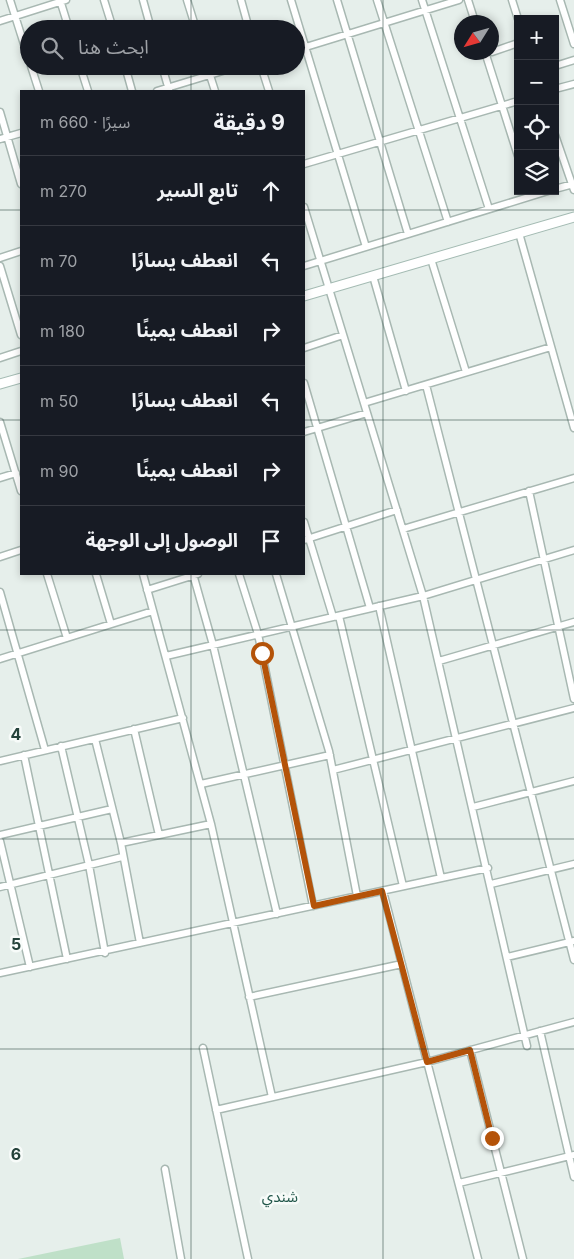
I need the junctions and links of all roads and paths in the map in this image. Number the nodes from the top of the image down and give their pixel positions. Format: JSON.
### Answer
{"nodes":[{"id":1,"x":10,"y":0,"type":"edge"},
{"id":2,"x":104,"y":0,"type":"edge"},
{"id":3,"x":143,"y":0,"type":"edge"},
{"id":4,"x":187,"y":0,"type":"edge"},
{"id":5,"x":241,"y":0,"type":"edge"},
{"id":6,"x":291,"y":0,"type":"edge"},
{"id":7,"x":337,"y":0,"type":"edge"},
{"id":8,"x":377,"y":0,"type":"edge"},
{"id":9,"x":422,"y":0,"type":"edge"},
{"id":10,"x":459,"y":0,"type":"edge"},
{"id":11,"x":468,"y":0,"type":"edge"},
{"id":12,"x":512,"y":0,"type":"edge"},
{"id":13,"x":560,"y":0,"type":"edge"},
{"id":14,"x":62,"y":1,"type":"edge"},
{"id":15,"x":426,"y":10,"type":"junction"},
{"id":16,"x":473,"y":15,"type":"edge"},
{"id":17,"x":517,"y":15,"type":"edge"},
{"id":18,"x":15,"y":16,"type":"junction"},
{"id":19,"x":67,"y":20,"type":"edge"},
{"id":20,"x":110,"y":20,"type":"edge"},
{"id":21,"x":149,"y":20,"type":"edge"},
{"id":22,"x":193,"y":20,"type":"edge"},
{"id":23,"x":247,"y":20,"type":"edge"},
{"id":24,"x":297,"y":20,"type":"edge"},
{"id":25,"x":0,"y":21,"type":"edge"},
{"id":26,"x":384,"y":23,"type":"junction"},
{"id":27,"x":20,"y":32,"type":"edge"},
{"id":28,"x":347,"y":34,"type":"junction"},
{"id":29,"x":305,"y":44,"type":"edge"},
{"id":30,"x":514,"y":44,"type":"edge"},
{"id":31,"x":574,"y":44,"type":"edge"},
{"id":32,"x":306,"y":47,"type":"junction"},
{"id":33,"x":499,"y":49,"type":"edge"},
{"id":34,"x":489,"y":60,"type":"edge"},
{"id":35,"x":574,"y":60,"type":"edge"},
{"id":36,"x":559,"y":65,"type":"edge"},
{"id":37,"x":34,"y":75,"type":"edge"},
{"id":38,"x":83,"y":75,"type":"edge"},
{"id":39,"x":127,"y":75,"type":"edge"},
{"id":40,"x":165,"y":75,"type":"edge"},
{"id":41,"x":210,"y":75,"type":"joint"},
{"id":42,"x":264,"y":75,"type":"edge"},
{"id":43,"x":574,"y":84,"type":"edge"},
{"id":44,"x":559,"y":89,"type":"edge"},
{"id":45,"x":39,"y":90,"type":"edge"},
{"id":46,"x":88,"y":90,"type":"edge"},
{"id":47,"x":132,"y":90,"type":"edge"},
{"id":48,"x":169,"y":90,"type":"edge"},
{"id":49,"x":214,"y":90,"type":"edge"},
{"id":50,"x":269,"y":90,"type":"edge"},
{"id":51,"x":514,"y":102,"type":"edge"},
{"id":52,"x":502,"y":106,"type":"junction"},
{"id":53,"x":0,"y":112,"type":"edge"},
{"id":54,"x":460,"y":118,"type":"junction"},
{"id":55,"x":419,"y":131,"type":"junction"},
{"id":56,"x":20,"y":132,"type":"edge"},
{"id":57,"x":7,"y":137,"type":"junction"},
{"id":58,"x":0,"y":139,"type":"edge"},
{"id":59,"x":380,"y":143,"type":"junction"},
{"id":60,"x":559,"y":146,"type":"edge"},
{"id":61,"x":516,"y":150,"type":"edge"},
{"id":62,"x":338,"y":156,"type":"junction"},
{"id":63,"x":305,"y":164,"type":"edge"},
{"id":64,"x":20,"y":181,"type":"edge"},
{"id":65,"x":573,"y":186,"type":"edge"},
{"id":66,"x":559,"y":188,"type":"edge"},
{"id":67,"x":527,"y":195,"type":"edge"},
{"id":68,"x":489,"y":209,"type":"junction"},
{"id":69,"x":305,"y":210,"type":"edge"},
{"id":70,"x":574,"y":217,"type":"edge"},
{"id":71,"x":448,"y":222,"type":"junction"},
{"id":72,"x":408,"y":234,"type":"junction"},
{"id":73,"x":519,"y":234,"type":"junction"},
{"id":74,"x":366,"y":247,"type":"junction"},
{"id":75,"x":20,"y":251,"type":"edge"},
{"id":76,"x":0,"y":258,"type":"edge"},
{"id":77,"x":431,"y":259,"type":"junction"},
{"id":78,"x":320,"y":261,"type":"junction"},
{"id":79,"x":0,"y":266,"type":"edge"},
{"id":80,"x":305,"y":266,"type":"edge"},
{"id":81,"x":373,"y":276,"type":"junction"},
{"id":82,"x":328,"y":289,"type":"junction"},
{"id":83,"x":305,"y":296,"type":"edge"},
{"id":84,"x":20,"y":332,"type":"edge"},
{"id":85,"x":343,"y":335,"type":"junction"},
{"id":86,"x":551,"y":347,"type":"junction"},
{"id":87,"x":305,"y":348,"type":"edge"},
{"id":88,"x":20,"y":352,"type":"edge"},
{"id":89,"x":0,"y":358,"type":"edge"},
{"id":90,"x":466,"y":372,"type":"junction"},
{"id":91,"x":20,"y":378,"type":"edge"},
{"id":92,"x":0,"y":384,"type":"edge"},
{"id":93,"x":426,"y":385,"type":"junction"},
{"id":94,"x":305,"y":387,"type":"edge"},
{"id":95,"x":406,"y":390,"type":"junction"},
{"id":96,"x":364,"y":403,"type":"junction"},
{"id":97,"x":367,"y":413,"type":"junction"},
{"id":98,"x":0,"y":422,"type":"edge"},
{"id":99,"x":316,"y":428,"type":"junction"},
{"id":100,"x":574,"y":428,"type":"edge"},
{"id":101,"x":305,"y":432,"type":"edge"},
{"id":102,"x":16,"y":473,"type":"junction"},
{"id":103,"x":0,"y":478,"type":"edge"},
{"id":104,"x":574,"y":478,"type":"edge"},
{"id":105,"x":20,"y":487,"type":"edge"},
{"id":106,"x":529,"y":491,"type":"junction"},
{"id":107,"x":397,"y":510,"type":"junction"},
{"id":108,"x":459,"y":512,"type":"junction"},
{"id":109,"x":346,"y":527,"type":"junction"},
{"id":110,"x":403,"y":529,"type":"junction"},
{"id":111,"x":306,"y":539,"type":"edge"},
{"id":112,"x":20,"y":550,"type":"edge"},
{"id":113,"x":574,"y":550,"type":"edge"},
{"id":114,"x":0,"y":558,"type":"edge"},
{"id":115,"x":544,"y":559,"type":"junction"},
{"id":116,"x":47,"y":575,"type":"edge"},
{"id":117,"x":96,"y":575,"type":"edge"},
{"id":118,"x":143,"y":575,"type":"edge"},
{"id":119,"x":191,"y":575,"type":"edge"},
{"id":120,"x":194,"y":575,"type":"edge"},
{"id":121,"x":239,"y":575,"type":"edge"},
{"id":122,"x":276,"y":575,"type":"edge"},
{"id":123,"x":476,"y":580,"type":"junction"},
{"id":124,"x":147,"y":590,"type":"junction"},
{"id":125,"x":0,"y":592,"type":"edge"},
{"id":126,"x":423,"y":596,"type":"junction"},
{"id":127,"x":379,"y":606,"type":"junction"},
{"id":128,"x":370,"y":608,"type":"junction"},
{"id":129,"x":153,"y":611,"type":"junction"},
{"id":130,"x":336,"y":616,"type":"junction"},
{"id":131,"x":574,"y":622,"type":"edge"},
{"id":132,"x":112,"y":624,"type":"junction"},
{"id":133,"x":292,"y":626,"type":"junction"},
{"id":134,"x":558,"y":627,"type":"junction"},
{"id":135,"x":258,"y":634,"type":"junction"},
{"id":136,"x":67,"y":638,"type":"junction"},
{"id":137,"x":213,"y":645,"type":"junction"},
{"id":138,"x":493,"y":646,"type":"junction"},
{"id":139,"x":19,"y":654,"type":"junction"},
{"id":140,"x":166,"y":656,"type":"junction"},
{"id":141,"x":0,"y":660,"type":"edge"},
{"id":142,"x":439,"y":662,"type":"junction"},
{"id":143,"x":574,"y":699,"type":"edge"},
{"id":144,"x":574,"y":708,"type":"edge"},
{"id":145,"x":184,"y":718,"type":"junction"},
{"id":146,"x":513,"y":724,"type":"junction"},
{"id":147,"x":134,"y":730,"type":"junction"},
{"id":148,"x":95,"y":738,"type":"junction"},
{"id":149,"x":457,"y":738,"type":"junction"},
{"id":150,"x":61,"y":746,"type":"junction"},
{"id":151,"x":45,"y":750,"type":"junction"},
{"id":152,"x":412,"y":750,"type":"junction"},
{"id":153,"x":24,"y":755,"type":"junction"},
{"id":154,"x":330,"y":755,"type":"junction"},
{"id":155,"x":373,"y":760,"type":"junction"},
{"id":156,"x":0,"y":761,"type":"edge"},
{"id":157,"x":285,"y":766,"type":"junction"},
{"id":158,"x":332,"y":770,"type":"junction"},
{"id":159,"x":244,"y":775,"type":"junction"},
{"id":160,"x":574,"y":781,"type":"edge"},
{"id":161,"x":201,"y":784,"type":"junction"},
{"id":162,"x":531,"y":792,"type":"junction"},
{"id":163,"x":473,"y":807,"type":"junction"},
{"id":164,"x":112,"y":809,"type":"junction"},
{"id":165,"x":77,"y":817,"type":"junction"},
{"id":166,"x":211,"y":824,"type":"junction"},
{"id":167,"x":39,"y":826,"type":"junction"},
{"id":168,"x":159,"y":834,"type":"junction"},
{"id":169,"x":0,"y":835,"type":"edge"},
{"id":170,"x":0,"y":841,"type":"edge"},
{"id":171,"x":120,"y":843,"type":"junction"},
{"id":172,"x":122,"y":857,"type":"junction"},
{"id":173,"x":574,"y":864,"type":"edge"},
{"id":174,"x":89,"y":865,"type":"junction"},
{"id":175,"x":488,"y":868,"type":"junction"},
{"id":176,"x":551,"y":870,"type":"junction"},
{"id":177,"x":49,"y":875,"type":"junction"},
{"id":178,"x":441,"y":878,"type":"junction"},
{"id":179,"x":12,"y":884,"type":"junction"},
{"id":180,"x":491,"y":884,"type":"junction"},
{"id":181,"x":403,"y":886,"type":"junction"},
{"id":182,"x":0,"y":887,"type":"edge"},
{"id":183,"x":382,"y":891,"type":"junction"},
{"id":184,"x":357,"y":896,"type":"junction"},
{"id":185,"x":314,"y":906,"type":"junction"},
{"id":186,"x":277,"y":914,"type":"junction"},
{"id":187,"x":233,"y":923,"type":"junction"},
{"id":188,"x":572,"y":941,"type":"edge"},
{"id":189,"x":140,"y":943,"type":"junction"},
{"id":190,"x":105,"y":952,"type":"junction"},
{"id":191,"x":508,"y":957,"type":"junction"},
{"id":192,"x":67,"y":959,"type":"junction"},
{"id":193,"x":574,"y":960,"type":"edge"},
{"id":194,"x":402,"y":964,"type":"junction"},
{"id":195,"x":30,"y":967,"type":"junction"},
{"id":196,"x":0,"y":974,"type":"edge"},
{"id":197,"x":249,"y":997,"type":"junction"},
{"id":198,"x":574,"y":1022,"type":"edge"},
{"id":199,"x":540,"y":1032,"type":"junction"},
{"id":200,"x":525,"y":1036,"type":"junction"},
{"id":201,"x":528,"y":1046,"type":"dead end"},
{"id":202,"x":203,"y":1048,"type":"dead end"},
{"id":203,"x":470,"y":1050,"type":"junction"},
{"id":204,"x":427,"y":1062,"type":"junction"},
{"id":205,"x":272,"y":1097,"type":"junction"},
{"id":206,"x":216,"y":1110,"type":"junction"},
{"id":207,"x":572,"y":1156,"type":"edge"},
{"id":208,"x":165,"y":1169,"type":"dead end"},
{"id":209,"x":501,"y":1173,"type":"junction"},
{"id":210,"x":574,"y":1177,"type":"edge"},
{"id":211,"x":459,"y":1183,"type":"junction"},
{"id":212,"x":181,"y":1259,"type":"edge"},
{"id":213,"x":248,"y":1259,"type":"edge"},
{"id":214,"x":478,"y":1259,"type":"edge"},
{"id":215,"x":523,"y":1259,"type":"edge"}],
"edges":[{"from":1,"to":18,"type":"street"},
{"from":2,"to":20,"type":"street"},
{"from":3,"to":21,"type":"street"},
{"from":4,"to":22,"type":"street"},
{"from":5,"to":23,"type":"street"},
{"from":6,"to":24,"type":"street"},
{"from":7,"to":28,"type":"street"},
{"from":8,"to":26,"type":"street"},
{"from":9,"to":15,"type":"street"},
{"from":10,"to":15,"type":"street"},
{"from":11,"to":16,"type":"street"},
{"from":12,"to":17,"type":"street"},
{"from":13,"to":31,"type":"street"},
{"from":14,"to":18,"type":"street"},
{"from":14,"to":19,"type":"street"},
{"from":15,"to":26,"type":"street"},
{"from":15,"to":54,"type":"street"},
{"from":18,"to":25,"type":"street"},
{"from":18,"to":27,"type":"street"},
{"from":26,"to":28,"type":"street"},
{"from":26,"to":55,"type":"street"},
{"from":28,"to":32,"type":"street"},
{"from":28,"to":59,"type":"street"},
{"from":29,"to":32,"type":"street"},
{"from":30,"to":33,"type":"street"},
{"from":32,"to":62,"type":"street"},
{"from":34,"to":52,"type":"street"},
{"from":35,"to":36,"type":"street"},
{"from":37,"to":45,"type":"street"},
{"from":38,"to":46,"type":"street"},
{"from":39,"to":47,"type":"street"},
{"from":40,"to":48,"type":"street"},
{"from":41,"to":48,"type":"street"},
{"from":41,"to":49,"type":"street"},
{"from":42,"to":50,"type":"street"},
{"from":43,"to":44,"type":"street"},
{"from":51,"to":52,"type":"street"},
{"from":52,"to":54,"type":"street"},
{"from":52,"to":61,"type":"street"},
{"from":53,"to":57,"type":"street"},
{"from":54,"to":55,"type":"street"},
{"from":54,"to":68,"type":"street"},
{"from":55,"to":59,"type":"street"},
{"from":55,"to":71,"type":"street"},
{"from":56,"to":57,"type":"street"},
{"from":57,"to":58,"type":"street"},
{"from":57,"to":64,"type":"street"},
{"from":59,"to":62,"type":"street"},
{"from":59,"to":72,"type":"street"},
{"from":60,"to":65,"type":"street"},
{"from":62,"to":63,"type":"street"},
{"from":62,"to":74,"type":"street"},
{"from":65,"to":66,"type":"street"},
{"from":67,"to":68,"type":"street"},
{"from":68,"to":71,"type":"street"},
{"from":69,"to":78,"type":"street"},
{"from":70,"to":73,"type":"street"},
{"from":71,"to":72,"type":"street"},
{"from":72,"to":74,"type":"street"},
{"from":73,"to":77,"type":"street"},
{"from":73,"to":86,"type":"street"},
{"from":74,"to":78,"type":"street"},
{"from":75,"to":76,"type":"street"},
{"from":77,"to":81,"type":"street"},
{"from":77,"to":90,"type":"street"},
{"from":78,"to":80,"type":"street"},
{"from":78,"to":82,"type":"street"},
{"from":79,"to":84,"type":"street"},
{"from":81,"to":82,"type":"street"},
{"from":81,"to":95,"type":"street"},
{"from":82,"to":83,"type":"street"},
{"from":82,"to":85,"type":"street"},
{"from":85,"to":87,"type":"street"},
{"from":85,"to":96,"type":"street"},
{"from":86,"to":90,"type":"street"},
{"from":86,"to":100,"type":"street"},
{"from":88,"to":89,"type":"street"},
{"from":90,"to":93,"type":"street"},
{"from":91,"to":92,"type":"street"},
{"from":93,"to":95,"type":"street"},
{"from":93,"to":108,"type":"street"},
{"from":94,"to":99,"type":"street"},
{"from":95,"to":96,"type":"street"},
{"from":96,"to":97,"type":"street"},
{"from":97,"to":99,"type":"street"},
{"from":97,"to":107,"type":"street"},
{"from":98,"to":102,"type":"street"},
{"from":99,"to":101,"type":"street"},
{"from":99,"to":109,"type":"street"},
{"from":102,"to":103,"type":"street"},
{"from":102,"to":105,"type":"street"},
{"from":104,"to":106,"type":"street"},
{"from":106,"to":108,"type":"street"},
{"from":106,"to":115,"type":"street"},
{"from":107,"to":109,"type":"street"},
{"from":107,"to":110,"type":"street"},
{"from":108,"to":110,"type":"street"},
{"from":108,"to":123,"type":"street"},
{"from":109,"to":111,"type":"street"},
{"from":109,"to":128,"type":"street"},
{"from":110,"to":126,"type":"street"},
{"from":111,"to":130,"type":"street"},
{"from":112,"to":114,"type":"street"},
{"from":113,"to":115,"type":"street"},
{"from":115,"to":123,"type":"street"},
{"from":115,"to":134,"type":"street"},
{"from":116,"to":136,"type":"street"},
{"from":117,"to":132,"type":"street"},
{"from":118,"to":124,"type":"street"},
{"from":119,"to":124,"type":"street"},
{"from":120,"to":137,"type":"street"},
{"from":121,"to":135,"type":"street"},
{"from":122,"to":133,"type":"street"},
{"from":123,"to":126,"type":"street"},
{"from":123,"to":138,"type":"street"},
{"from":124,"to":129,"type":"street"},
{"from":125,"to":139,"type":"street"},
{"from":126,"to":127,"type":"street"},
{"from":126,"to":142,"type":"street"},
{"from":127,"to":128,"type":"street"},
{"from":127,"to":152,"type":"street"},
{"from":128,"to":130,"type":"street"},
{"from":129,"to":132,"type":"street"},
{"from":129,"to":140,"type":"street"},
{"from":130,"to":133,"type":"street"},
{"from":130,"to":155,"type":"street"},
{"from":131,"to":134,"type":"street"},
{"from":132,"to":136,"type":"street"},
{"from":133,"to":135,"type":"street"},
{"from":133,"to":154,"type":"street"},
{"from":134,"to":138,"type":"street"},
{"from":134,"to":143,"type":"street"},
{"from":135,"to":137,"type":"street"},
{"from":135,"to":157,"type":"street"},
{"from":136,"to":139,"type":"street"},
{"from":137,"to":140,"type":"street"},
{"from":137,"to":159,"type":"street"},
{"from":138,"to":142,"type":"street"},
{"from":138,"to":146,"type":"street"},
{"from":139,"to":141,"type":"street"},
{"from":139,"to":151,"type":"street"},
{"from":140,"to":145,"type":"street"},
{"from":142,"to":149,"type":"street"},
{"from":144,"to":146,"type":"street"},
{"from":145,"to":147,"type":"street"},
{"from":145,"to":161,"type":"street"},
{"from":146,"to":149,"type":"street"},
{"from":146,"to":162,"type":"street"},
{"from":147,"to":148,"type":"street"},
{"from":147,"to":168,"type":"street"},
{"from":148,"to":150,"type":"street"},
{"from":148,"to":164,"type":"street"},
{"from":149,"to":152,"type":"street"},
{"from":149,"to":163,"type":"street"},
{"from":150,"to":151,"type":"street"},
{"from":150,"to":165,"type":"street"},
{"from":151,"to":153,"type":"street"},
{"from":152,"to":155,"type":"street"},
{"from":152,"to":178,"type":"street"},
{"from":153,"to":156,"type":"street"},
{"from":153,"to":167,"type":"street"},
{"from":154,"to":157,"type":"street"},
{"from":154,"to":158,"type":"street"},
{"from":155,"to":158,"type":"street"},
{"from":155,"to":181,"type":"street"},
{"from":157,"to":159,"type":"street"},
{"from":157,"to":185,"type":"street"},
{"from":158,"to":184,"type":"street"},
{"from":159,"to":161,"type":"street"},
{"from":159,"to":186,"type":"street"},
{"from":160,"to":162,"type":"street"},
{"from":161,"to":166,"type":"street"},
{"from":162,"to":163,"type":"street"},
{"from":162,"to":176,"type":"street"},
{"from":163,"to":175,"type":"street"},
{"from":164,"to":165,"type":"street"},
{"from":164,"to":171,"type":"street"},
{"from":165,"to":167,"type":"street"},
{"from":165,"to":174,"type":"street"},
{"from":166,"to":168,"type":"street"},
{"from":166,"to":187,"type":"street"},
{"from":167,"to":169,"type":"street"},
{"from":167,"to":177,"type":"street"},
{"from":168,"to":171,"type":"street"},
{"from":170,"to":179,"type":"street"},
{"from":171,"to":172,"type":"street"},
{"from":172,"to":174,"type":"street"},
{"from":172,"to":189,"type":"street"},
{"from":173,"to":176,"type":"street"},
{"from":174,"to":177,"type":"street"},
{"from":174,"to":190,"type":"street"},
{"from":175,"to":178,"type":"street"},
{"from":175,"to":180,"type":"street"},
{"from":176,"to":180,"type":"street"},
{"from":176,"to":188,"type":"street"},
{"from":177,"to":179,"type":"street"},
{"from":177,"to":192,"type":"street"},
{"from":178,"to":181,"type":"street"},
{"from":179,"to":182,"type":"street"},
{"from":179,"to":195,"type":"street"},
{"from":180,"to":191,"type":"street"},
{"from":181,"to":183,"type":"street"},
{"from":183,"to":184,"type":"street"},
{"from":183,"to":194,"type":"street"},
{"from":184,"to":185,"type":"street"},
{"from":185,"to":186,"type":"street"},
{"from":186,"to":187,"type":"street"},
{"from":187,"to":189,"type":"street"},
{"from":187,"to":197,"type":"street"},
{"from":188,"to":191,"type":"street"},
{"from":188,"to":193,"type":"street"},
{"from":189,"to":190,"type":"street"},
{"from":190,"to":192,"type":"street"},
{"from":191,"to":200,"type":"street"},
{"from":192,"to":195,"type":"street"},
{"from":194,"to":197,"type":"street"},
{"from":194,"to":204,"type":"street"},
{"from":195,"to":196,"type":"street"},
{"from":197,"to":205,"type":"street"},
{"from":198,"to":199,"type":"street"},
{"from":199,"to":200,"type":"street"},
{"from":199,"to":207,"type":"street"},
{"from":200,"to":201,"type":"street"},
{"from":200,"to":203,"type":"street"},
{"from":202,"to":206,"type":"street"},
{"from":203,"to":204,"type":"street"},
{"from":203,"to":209,"type":"street"},
{"from":204,"to":205,"type":"street"},
{"from":204,"to":211,"type":"street"},
{"from":205,"to":206,"type":"street"},
{"from":206,"to":213,"type":"street"},
{"from":207,"to":209,"type":"street"},
{"from":207,"to":210,"type":"street"},
{"from":208,"to":212,"type":"street"},
{"from":209,"to":211,"type":"street"},
{"from":209,"to":215,"type":"street"},
{"from":211,"to":214,"type":"street"}]}
